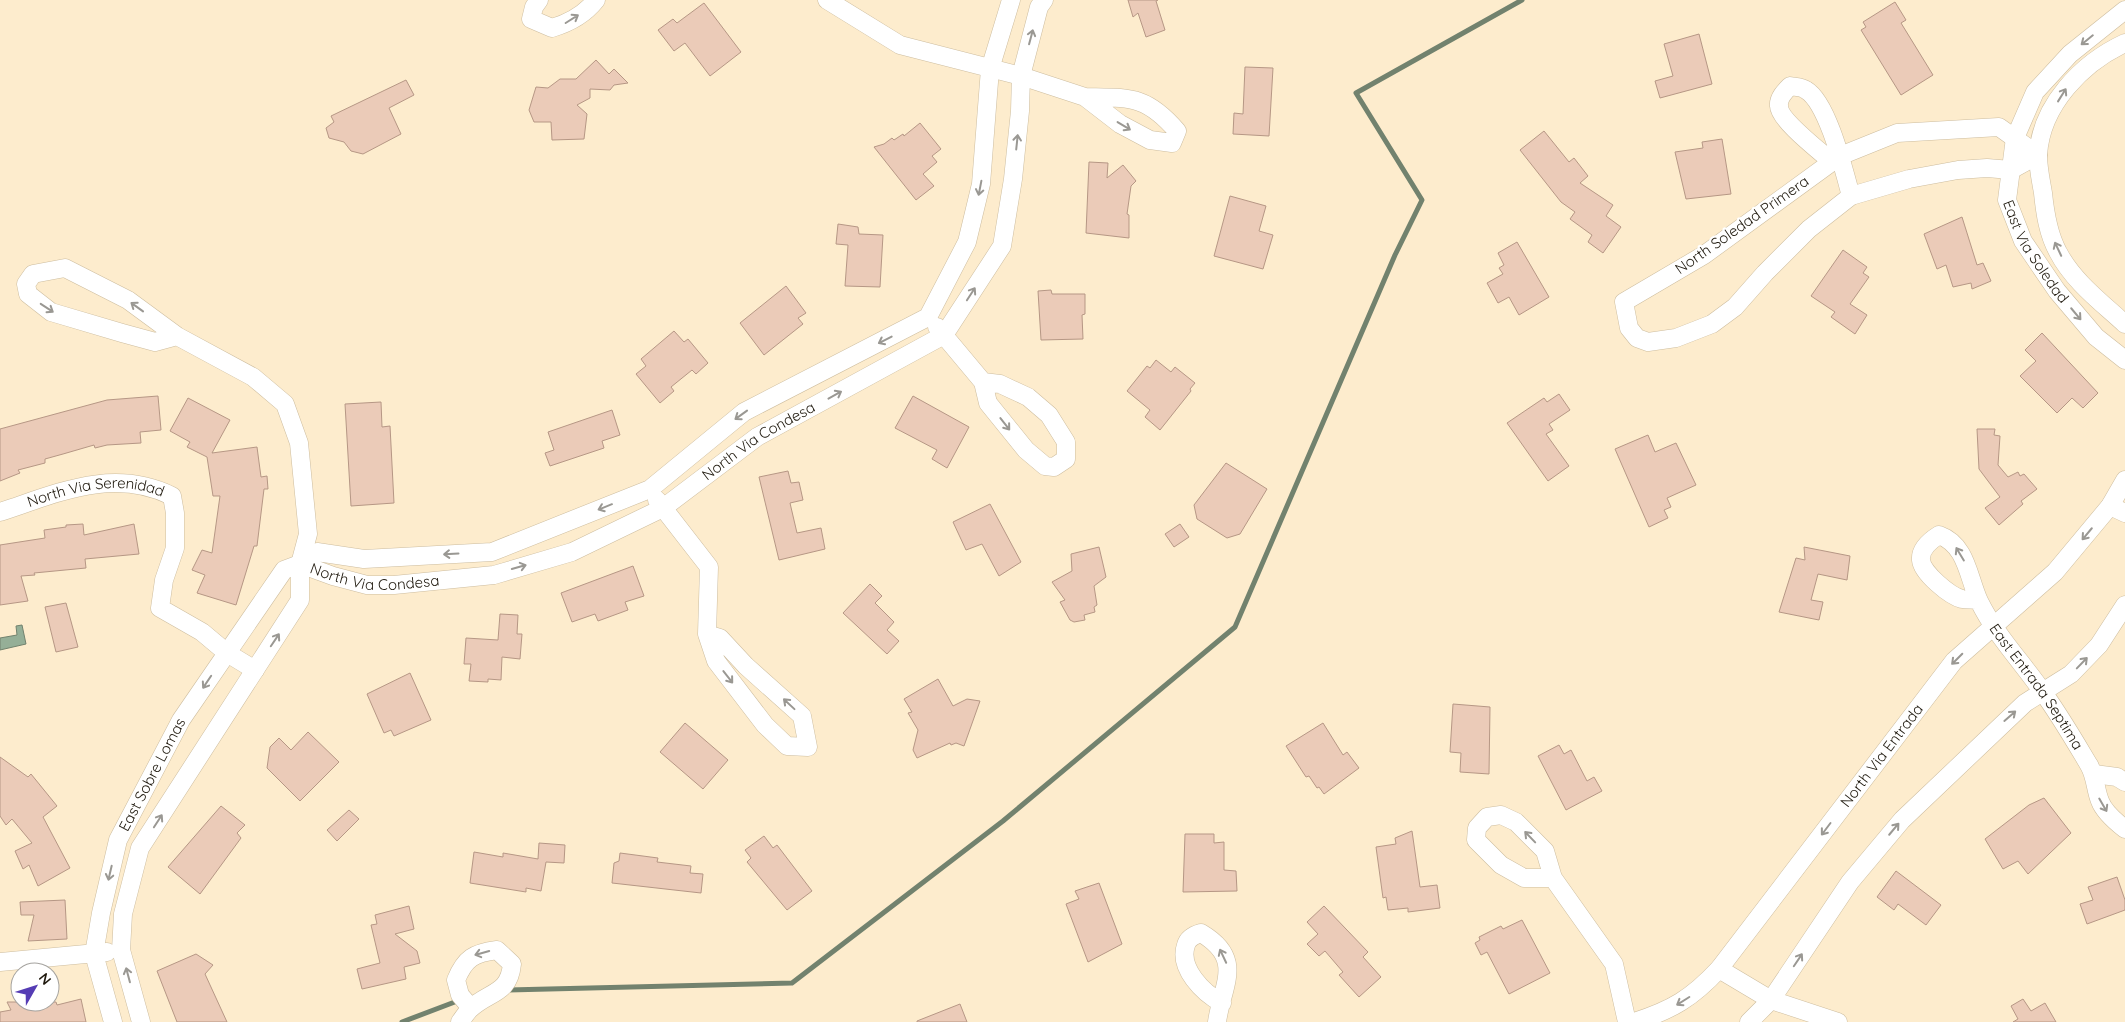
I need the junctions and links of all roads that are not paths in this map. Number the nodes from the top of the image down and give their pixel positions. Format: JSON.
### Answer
{"nodes":[{"id":1,"x":539,"y":0,"type":"edge"},
{"id":2,"x":596,"y":0,"type":"edge"},
{"id":3,"x":827,"y":0,"type":"edge"},
{"id":4,"x":1011,"y":0,"type":"edge"},
{"id":5,"x":1044,"y":0,"type":"edge"},
{"id":6,"x":2125,"y":10,"type":"edge"},
{"id":7,"x":2125,"y":44,"type":"edge"},
{"id":8,"x":990,"y":69,"type":"junction"},
{"id":9,"x":1021,"y":76,"type":"junction"},
{"id":10,"x":1085,"y":97,"type":"dead end"},
{"id":11,"x":2015,"y":138,"type":"junction"},
{"id":12,"x":2038,"y":155,"type":"junction"},
{"id":13,"x":1836,"y":159,"type":"junction"},
{"id":14,"x":2011,"y":170,"type":"junction"},
{"id":15,"x":1851,"y":196,"type":"junction"},
{"id":16,"x":928,"y":318,"type":"junction"},
{"id":17,"x":2125,"y":324,"type":"edge"},
{"id":18,"x":944,"y":335,"type":"junction"},
{"id":19,"x":177,"y":336,"type":"junction"},
{"id":20,"x":2125,"y":360,"type":"edge"},
{"id":21,"x":983,"y":382,"type":"junction"},
{"id":22,"x":2125,"y":480,"type":"edge"},
{"id":23,"x":650,"y":489,"type":"junction"},
{"id":24,"x":663,"y":508,"type":"junction"},
{"id":25,"x":2118,"y":510,"type":"edge"},
{"id":26,"x":0,"y":512,"type":"edge"},
{"id":27,"x":300,"y":564,"type":"junction"},
{"id":28,"x":1978,"y":600,"type":"dead end"},
{"id":29,"x":2125,"y":605,"type":"edge"},
{"id":30,"x":1994,"y":627,"type":"junction"},
{"id":31,"x":706,"y":634,"type":"junction"},
{"id":32,"x":227,"y":653,"type":"junction"},
{"id":33,"x":254,"y":670,"type":"junction"},
{"id":34,"x":2043,"y":692,"type":"junction"},
{"id":35,"x":2094,"y":774,"type":"junction"},
{"id":36,"x":2125,"y":782,"type":"edge"},
{"id":37,"x":2125,"y":829,"type":"edge"},
{"id":38,"x":1553,"y":878,"type":"dead end"},
{"id":39,"x":121,"y":950,"type":"junction"},
{"id":40,"x":94,"y":954,"type":"junction"},
{"id":41,"x":0,"y":962,"type":"edge"},
{"id":42,"x":1719,"y":969,"type":"junction"},
{"id":43,"x":1771,"y":1000,"type":"junction"},
{"id":44,"x":1222,"y":1003,"type":"dead end"},
{"id":45,"x":113,"y":1022,"type":"edge"},
{"id":46,"x":141,"y":1022,"type":"edge"},
{"id":47,"x":1217,"y":1022,"type":"edge"},
{"id":48,"x":1628,"y":1022,"type":"edge"},
{"id":49,"x":1634,"y":1022,"type":"edge"},
{"id":50,"x":1749,"y":1022,"type":"edge"},
{"id":51,"x":1833,"y":1022,"type":"edge"}],
"edges":[{"from":1,"to":2,"type":"street","one_way":true},
{"from":3,"to":8,"type":"street"},
{"from":4,"to":8,"type":"street"},
{"from":9,"to":5,"type":"street","name":"North Via Condesa","one_way":true},
{"from":6,"to":11,"type":"street","name":"East Via Soledad","one_way":true},
{"from":12,"to":7,"type":"street","name":"East Via Soledad","one_way":true},
{"from":8,"to":9,"type":"street"},
{"from":8,"to":16,"type":"street","one_way":true},
{"from":9,"to":10,"type":"street"},
{"from":18,"to":9,"type":"street","name":"North Via Condesa","one_way":true},
{"from":11,"to":12,"type":"street","name":"North Soledad Primera"},
{"from":11,"to":13,"type":"street","name":"North Soledad Primera"},
{"from":11,"to":14,"type":"street","name":"East Via Soledad"},
{"from":12,"to":14,"type":"street"},
{"from":17,"to":12,"type":"street","name":"East Via Soledad","one_way":true},
{"from":13,"to":15,"type":"street"},
{"from":13,"to":15,"type":"street","name":"North Soledad Primera"},
{"from":14,"to":15,"type":"street"},
{"from":14,"to":20,"type":"street","name":"East Via Soledad","one_way":true},
{"from":16,"to":18,"type":"street"},
{"from":16,"to":23,"type":"street","name":"North Via Condesa","one_way":true},
{"from":18,"to":21,"type":"street"},
{"from":24,"to":18,"type":"street","name":"North Via Condesa","one_way":true},
{"from":19,"to":19,"type":"street","name":"East Sobre Lomas","one_way":true},
{"from":19,"to":27,"type":"street","name":"East Sobre Lomas"},
{"from":21,"to":21,"type":"street","one_way":true},
{"from":22,"to":25,"type":"street","name":"North Via Entrada"},
{"from":23,"to":24,"type":"street"},
{"from":23,"to":27,"type":"street","name":"North Via Condesa","one_way":true},
{"from":27,"to":24,"type":"street","name":"North Via Condesa","one_way":true},
{"from":24,"to":31,"type":"street"},
{"from":25,"to":30,"type":"street","name":"North Via Entrada","one_way":true},
{"from":26,"to":32,"type":"street","name":"North Via Serenidad"},
{"from":27,"to":32,"type":"street","name":"East Sobre Lomas"},
{"from":33,"to":27,"type":"street","name":"East Sobre Lomas","one_way":true},
{"from":28,"to":30,"type":"street","name":"East Entrada Septima"},
{"from":34,"to":29,"type":"street","one_way":true},
{"from":30,"to":34,"type":"street","name":"East Entrada Septima"},
{"from":30,"to":42,"type":"street","name":"North Via Entrada","one_way":true},
{"from":31,"to":31,"type":"street","one_way":true},
{"from":32,"to":33,"type":"street","name":"North Via Serenidad"},
{"from":32,"to":40,"type":"street","name":"East Sobre Lomas","one_way":true},
{"from":39,"to":33,"type":"street","name":"East Sobre Lomas","one_way":true},
{"from":34,"to":35,"type":"street","name":"East Entrada Septima"},
{"from":43,"to":34,"type":"street","one_way":true},
{"from":35,"to":36,"type":"street"},
{"from":35,"to":37,"type":"street","name":"East Entrada Septima","one_way":true},
{"from":38,"to":48,"type":"street"},
{"from":39,"to":40,"type":"street"},
{"from":46,"to":39,"type":"street","name":"East Sobre Lomas","one_way":true},
{"from":40,"to":41,"type":"street"},
{"from":40,"to":45,"type":"street","name":"East Sobre Lomas"},
{"from":42,"to":43,"type":"street"},
{"from":42,"to":49,"type":"street","name":"North Via Entrada","one_way":true},
{"from":43,"to":50,"type":"street"},
{"from":43,"to":51,"type":"street"},
{"from":44,"to":47,"type":"street"}]}
